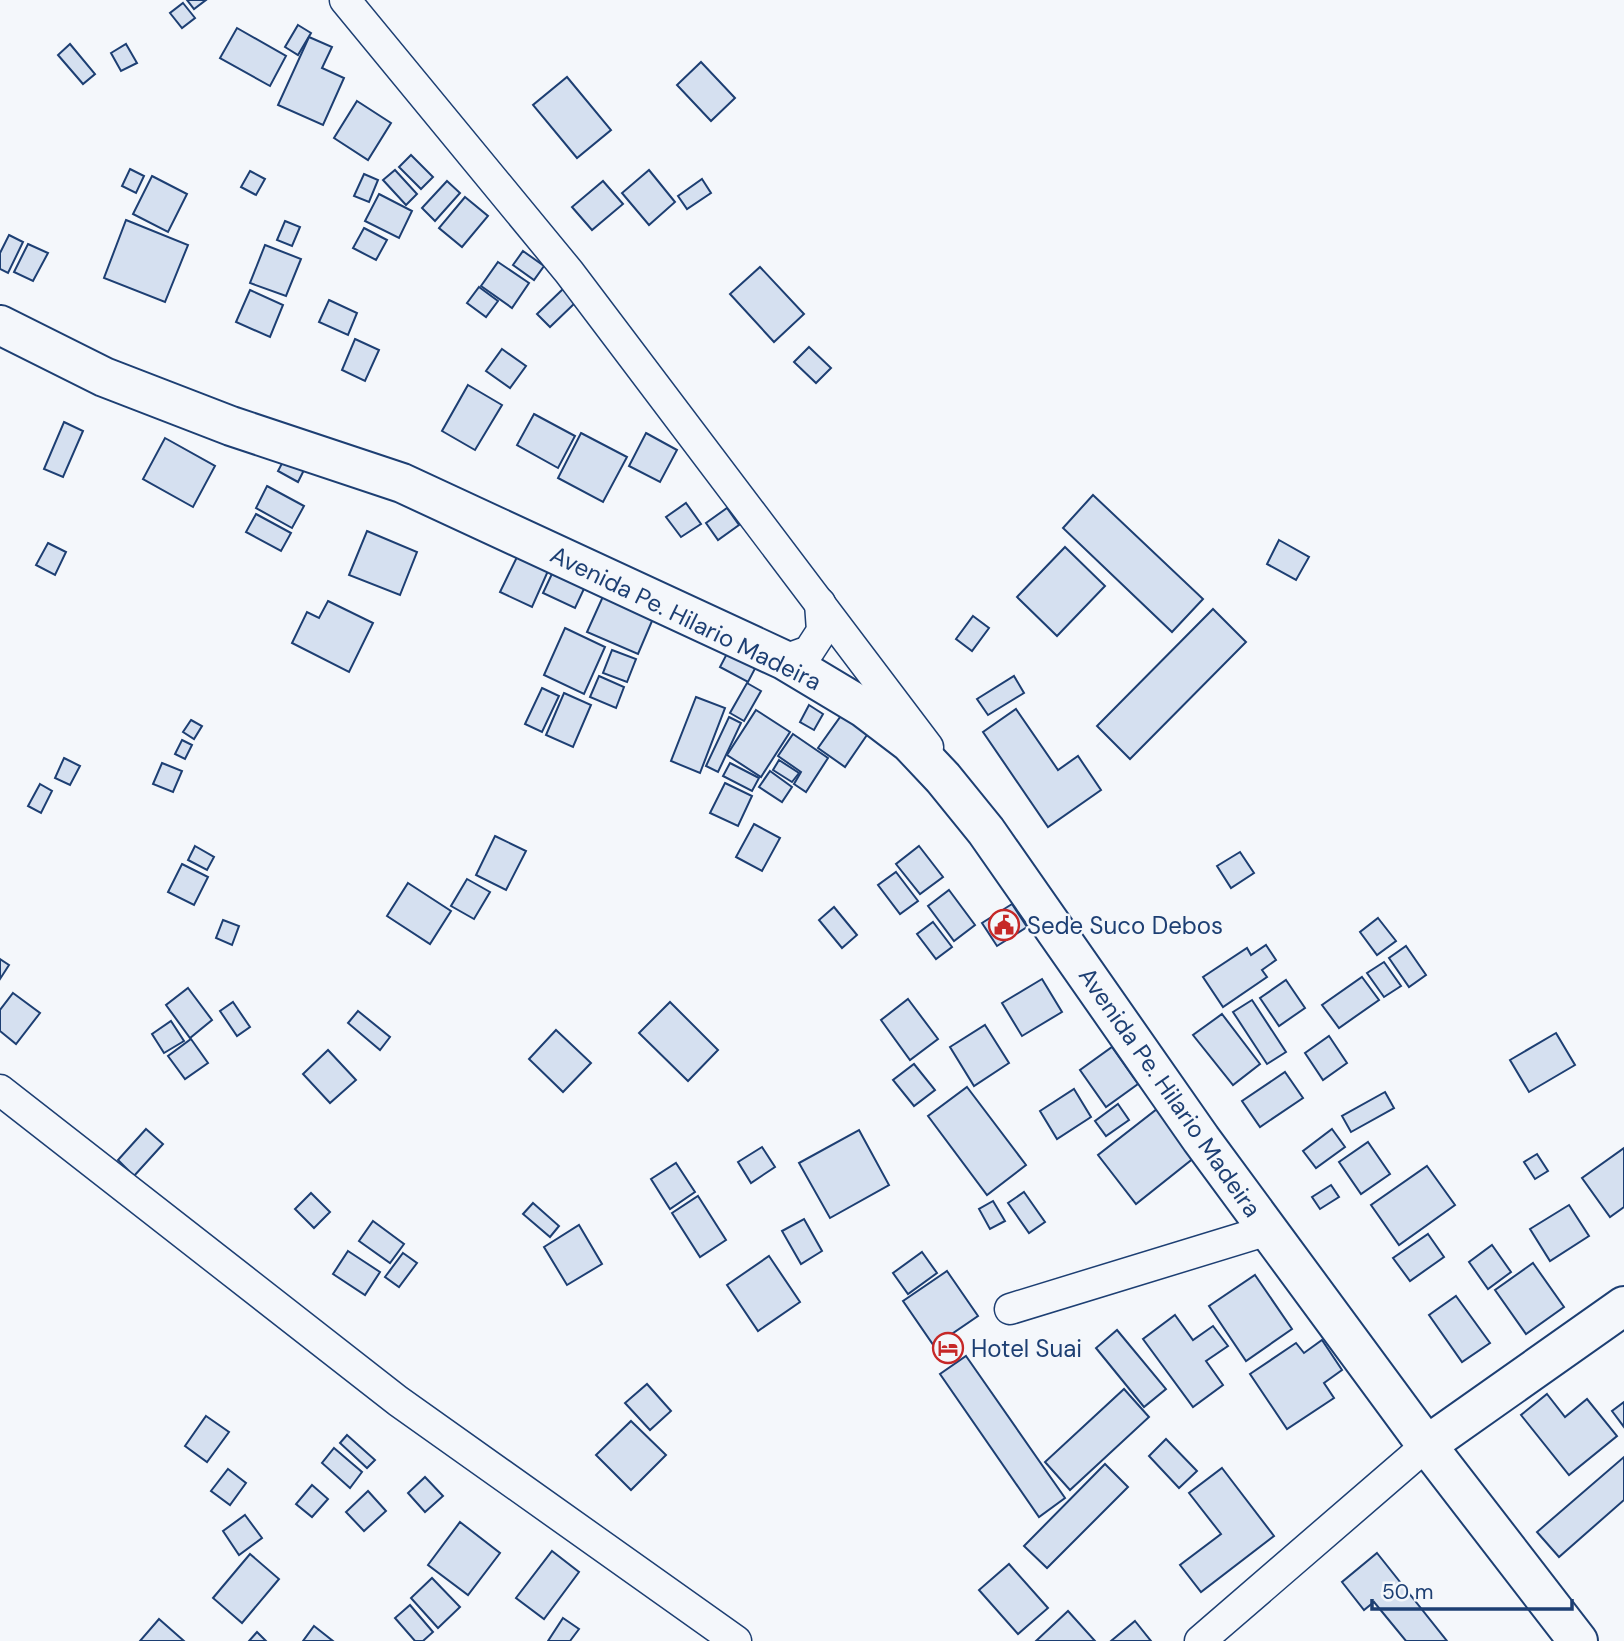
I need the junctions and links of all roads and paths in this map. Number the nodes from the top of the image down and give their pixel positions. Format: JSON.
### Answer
{"nodes":[{"id":1,"x":345,"y":0,"type":"edge"},
{"id":2,"x":0,"y":325,"type":"edge"},
{"id":3,"x":820,"y":603,"type":"junction"},
{"id":4,"x":783,"y":660,"type":"junction"},
{"id":5,"x":986,"y":831,"type":"junction"},
{"id":6,"x":0,"y":1090,"type":"edge"},
{"id":7,"x":1268,"y":1230,"type":"junction"},
{"id":8,"x":1624,"y":1306,"type":"edge"},
{"id":9,"x":1010,"y":1309,"type":"dead end"},
{"id":10,"x":1427,"y":1445,"type":"junction"},
{"id":11,"x":736,"y":1641,"type":"edge"},
{"id":12,"x":1200,"y":1641,"type":"edge"},
{"id":13,"x":1578,"y":1641,"type":"edge"}],
"edges":[{"from":1,"to":3,"type":"street"},
{"from":2,"to":4,"type":"main road","name":"Avenida Pe. Hilario Madeira"},
{"from":3,"to":4,"type":"street"},
{"from":3,"to":5,"type":"street"},
{"from":4,"to":5,"type":"main road","name":"Avenida Pe. Hilario Madeira"},
{"from":5,"to":7,"type":"main road","name":"Avenida Pe. Hilario Madeira"},
{"from":6,"to":11,"type":"street"},
{"from":7,"to":9,"type":"street"},
{"from":7,"to":10,"type":"main road","name":"Avenida Pe. Hilario Madeira"},
{"from":8,"to":10,"type":"main road"},
{"from":10,"to":12,"type":"street"},
{"from":10,"to":13,"type":"main road","name":"Avenida Pe. Hilario Madeira"}]}
